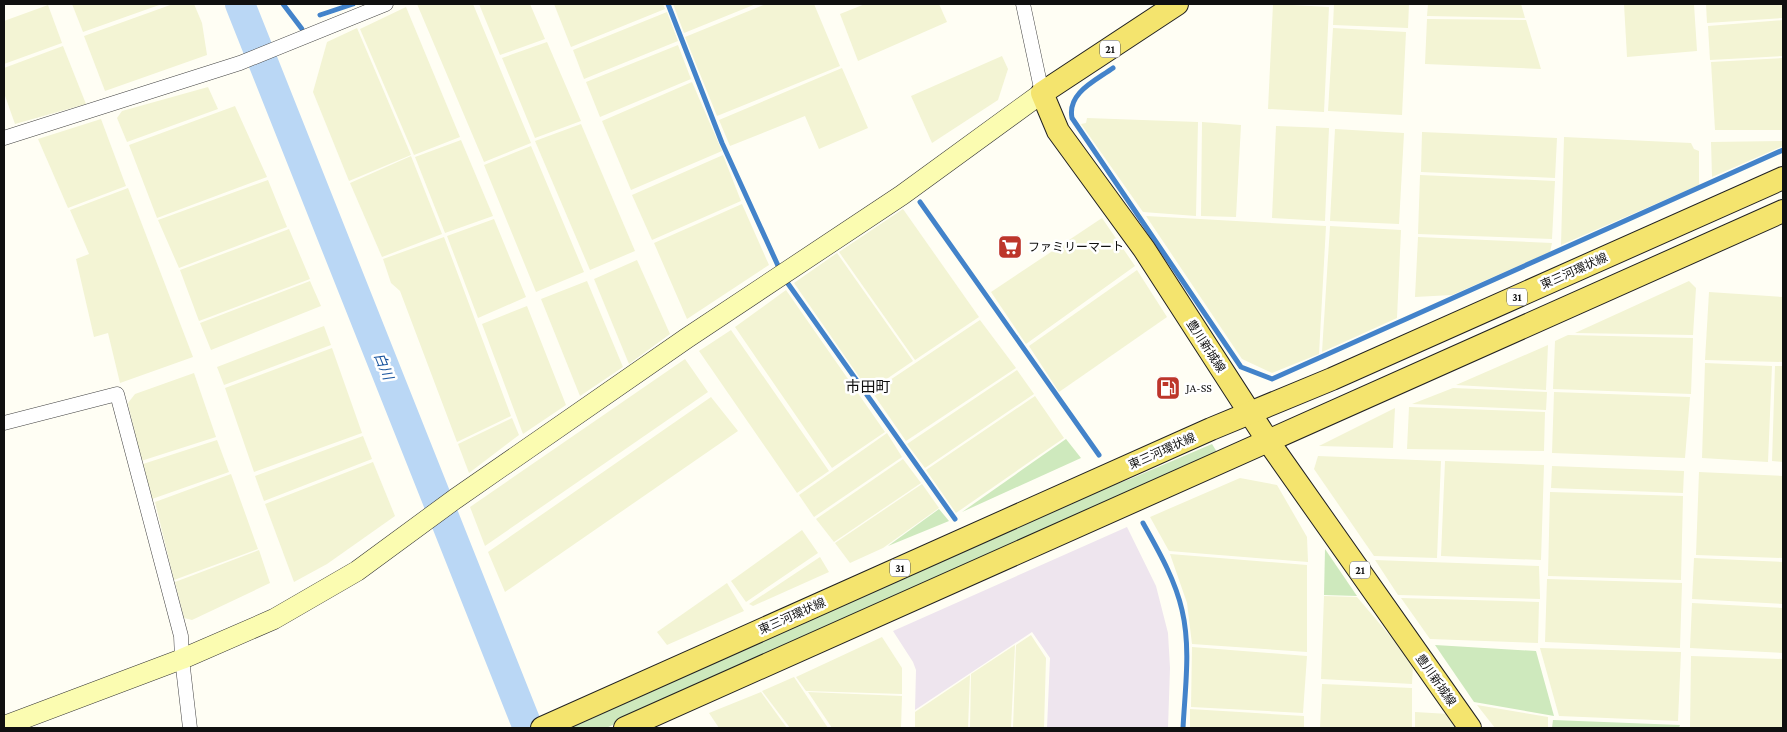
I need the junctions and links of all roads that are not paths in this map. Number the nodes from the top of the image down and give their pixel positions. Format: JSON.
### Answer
{"nodes":[{"id":1,"x":386,"y":4,"type":"edge"},
{"id":2,"x":1022,"y":4,"type":"edge"},
{"id":3,"x":1177,"y":4,"type":"edge"},
{"id":4,"x":1042,"y":93,"type":"junction"},
{"id":5,"x":4,"y":138,"type":"edge"},
{"id":6,"x":1783,"y":178,"type":"edge"},
{"id":7,"x":1783,"y":211,"type":"edge"},
{"id":8,"x":1248,"y":413,"type":"junction"},
{"id":9,"x":5,"y":421,"type":"edge"},
{"id":10,"x":1268,"y":441,"type":"junction"},
{"id":11,"x":182,"y":659,"type":"junction"},
{"id":12,"x":4,"y":726,"type":"edge"},
{"id":13,"x":547,"y":726,"type":"edge"},
{"id":14,"x":190,"y":728,"type":"edge"},
{"id":15,"x":625,"y":728,"type":"edge"},
{"id":16,"x":1470,"y":728,"type":"edge"}],
"edges":[{"from":1,"to":5,"type":"street"},
{"from":2,"to":4,"type":"street"},
{"from":3,"to":4,"type":"main road","number":"21"},
{"from":4,"to":8,"type":"main road","name":"豊川新城線","number":"21"},
{"from":4,"to":11,"type":"street"},
{"from":6,"to":8,"type":"main road","name":"東三河環状線","number":"31"},
{"from":7,"to":10,"type":"main road","number":"31"},
{"from":8,"to":10,"type":"main road","name":"豊川新城線","number":"21"},
{"from":8,"to":13,"type":"main road","name":"東三河環状線","number":"31"},
{"from":9,"to":11,"type":"street"},
{"from":10,"to":15,"type":"main road","number":"31"},
{"from":10,"to":16,"type":"main road","name":"豊川新城線","number":"21"},
{"from":11,"to":12,"type":"street"},
{"from":11,"to":14,"type":"street"}]}
